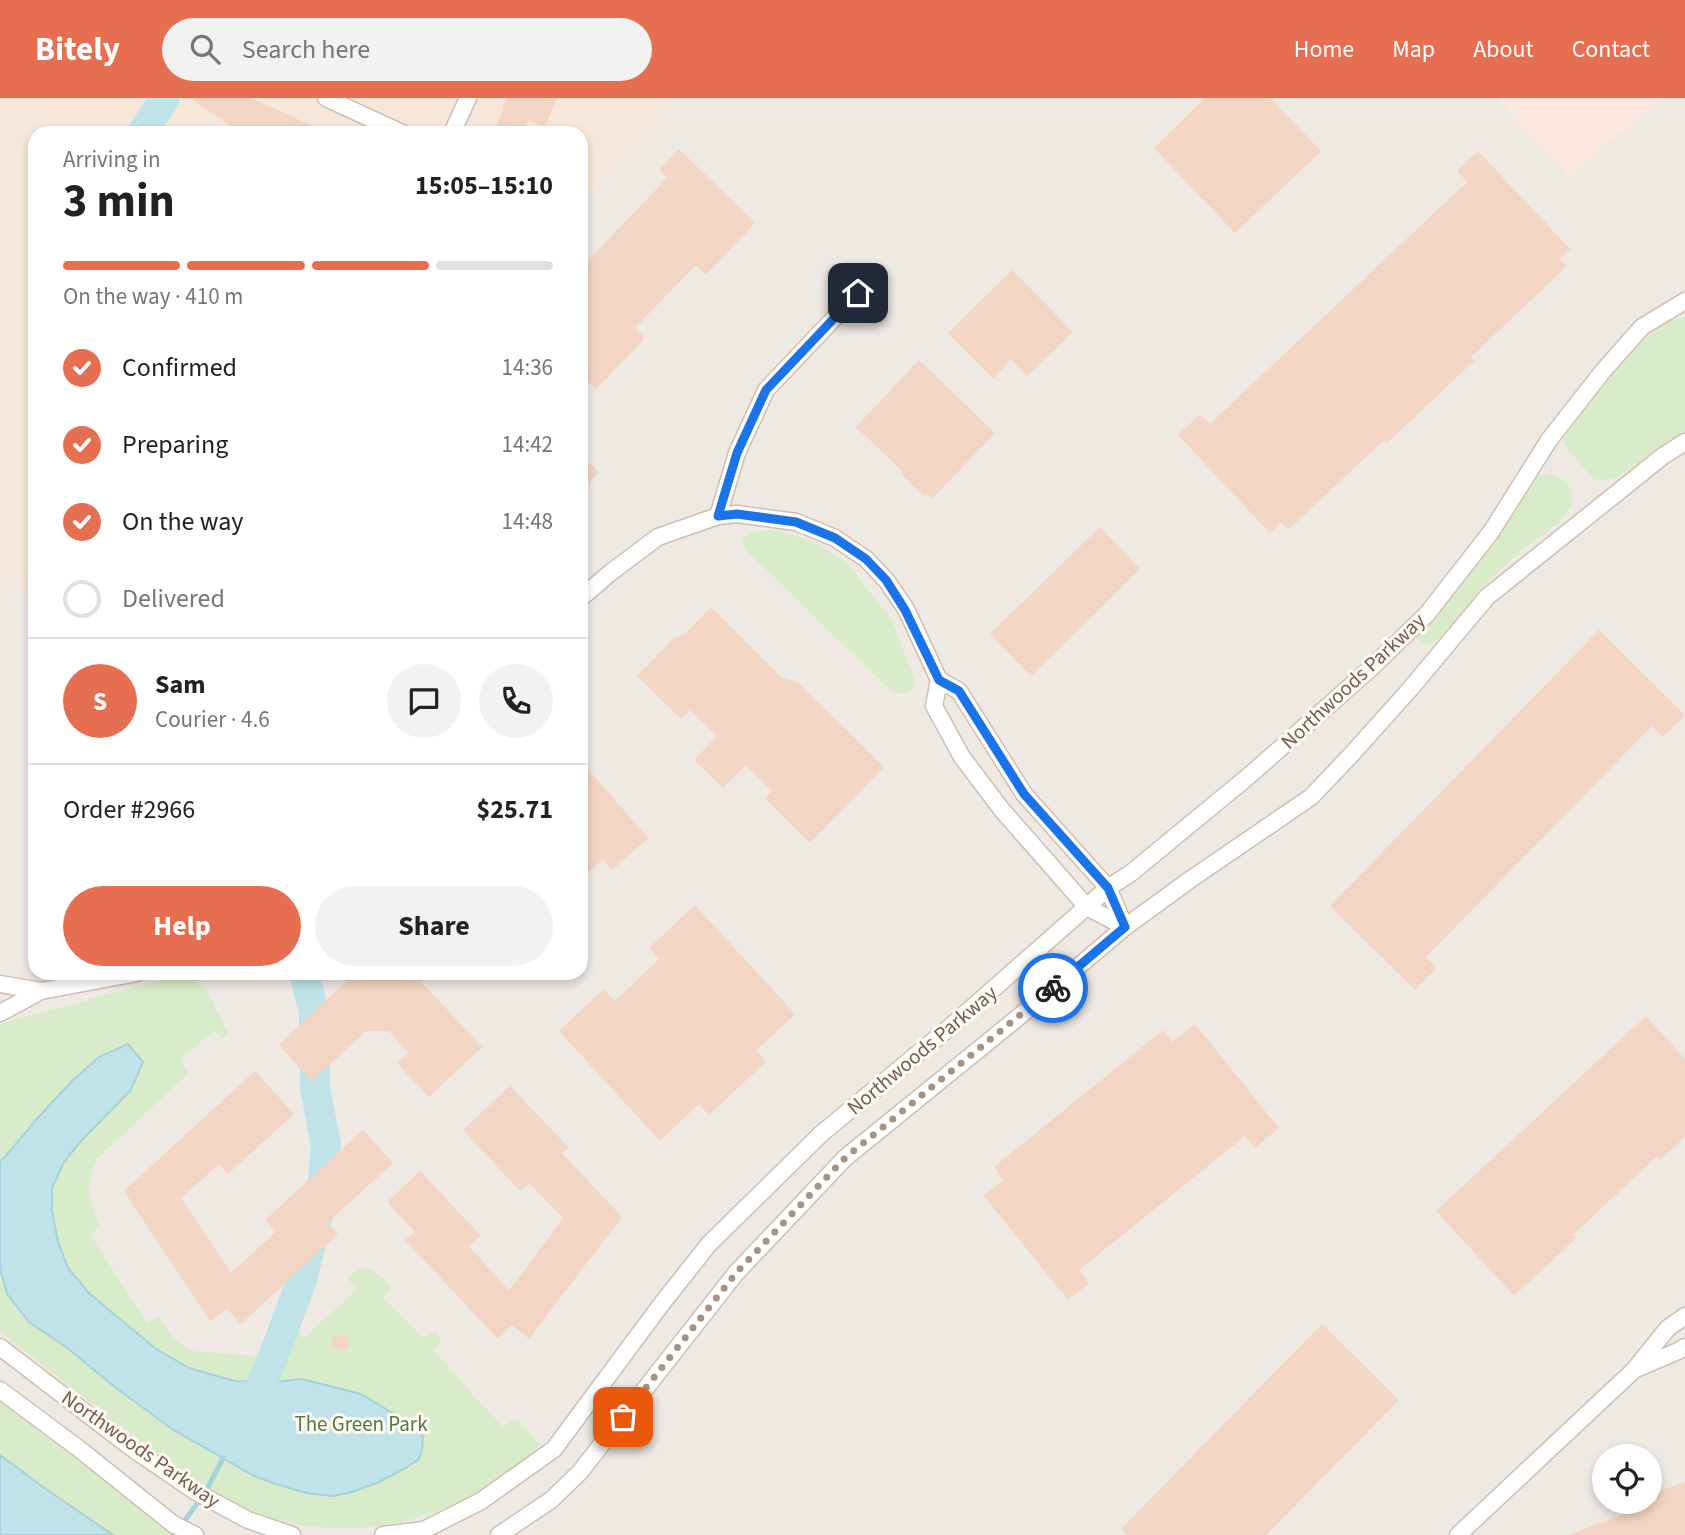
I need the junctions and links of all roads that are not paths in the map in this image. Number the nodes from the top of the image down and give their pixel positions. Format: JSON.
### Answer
{"nodes":[{"id":1,"x":326,"y":98,"type":"edge"},
{"id":2,"x":468,"y":98,"type":"edge"},
{"id":3,"x":387,"y":126,"type":"edge"},
{"id":4,"x":455,"y":126,"type":"edge"},
{"id":5,"x":877,"y":273,"type":"dead end"},
{"id":6,"x":1685,"y":301,"type":"edge"},
{"id":7,"x":1685,"y":442,"type":"edge"},
{"id":8,"x":718,"y":516,"type":"junction"},
{"id":9,"x":588,"y":592,"type":"edge"},
{"id":10,"x":939,"y":680,"type":"junction"},
{"id":11,"x":1108,"y":888,"type":"junction"},
{"id":12,"x":1087,"y":907,"type":"junction"},
{"id":13,"x":1125,"y":927,"type":"junction"},
{"id":14,"x":97,"y":980,"type":"edge"},
{"id":15,"x":0,"y":984,"type":"edge"},
{"id":16,"x":41,"y":990,"type":"junction"},
{"id":17,"x":0,"y":1013,"type":"edge"},
{"id":18,"x":1685,"y":1316,"type":"edge"},
{"id":19,"x":0,"y":1347,"type":"edge"},
{"id":20,"x":1685,"y":1347,"type":"edge"},
{"id":21,"x":1634,"y":1370,"type":"junction"},
{"id":22,"x":0,"y":1390,"type":"edge"},
{"id":23,"x":195,"y":1535,"type":"edge"},
{"id":24,"x":292,"y":1535,"type":"edge"},
{"id":25,"x":383,"y":1535,"type":"edge"},
{"id":26,"x":499,"y":1535,"type":"edge"},
{"id":27,"x":1458,"y":1535,"type":"edge"}],
"edges":[{"from":1,"to":3,"type":"street"},
{"from":2,"to":4,"type":"street"},
{"from":5,"to":8,"type":"street"},
{"from":6,"to":11,"type":"street","name":"Northwoods Parkway"},
{"from":7,"to":13,"type":"street","name":"Northwoods Parkway"},
{"from":8,"to":9,"type":"street"},
{"from":8,"to":10,"type":"street"},
{"from":10,"to":11,"type":"street"},
{"from":10,"to":12,"type":"street"},
{"from":11,"to":12,"type":"street","name":"Northwoods Parkway"},
{"from":11,"to":13,"type":"street"},
{"from":12,"to":13,"type":"street"},
{"from":12,"to":25,"type":"street","name":"Northwoods Parkway"},
{"from":13,"to":26,"type":"street","name":"Northwoods Parkway"},
{"from":14,"to":16,"type":"street"},
{"from":15,"to":16,"type":"street"},
{"from":16,"to":17,"type":"street"},
{"from":18,"to":21,"type":"street"},
{"from":19,"to":24,"type":"street","name":"Northwoods Parkway"},
{"from":20,"to":21,"type":"street"},
{"from":21,"to":27,"type":"street"},
{"from":22,"to":23,"type":"street","name":"Northwoods Parkway"}]}
